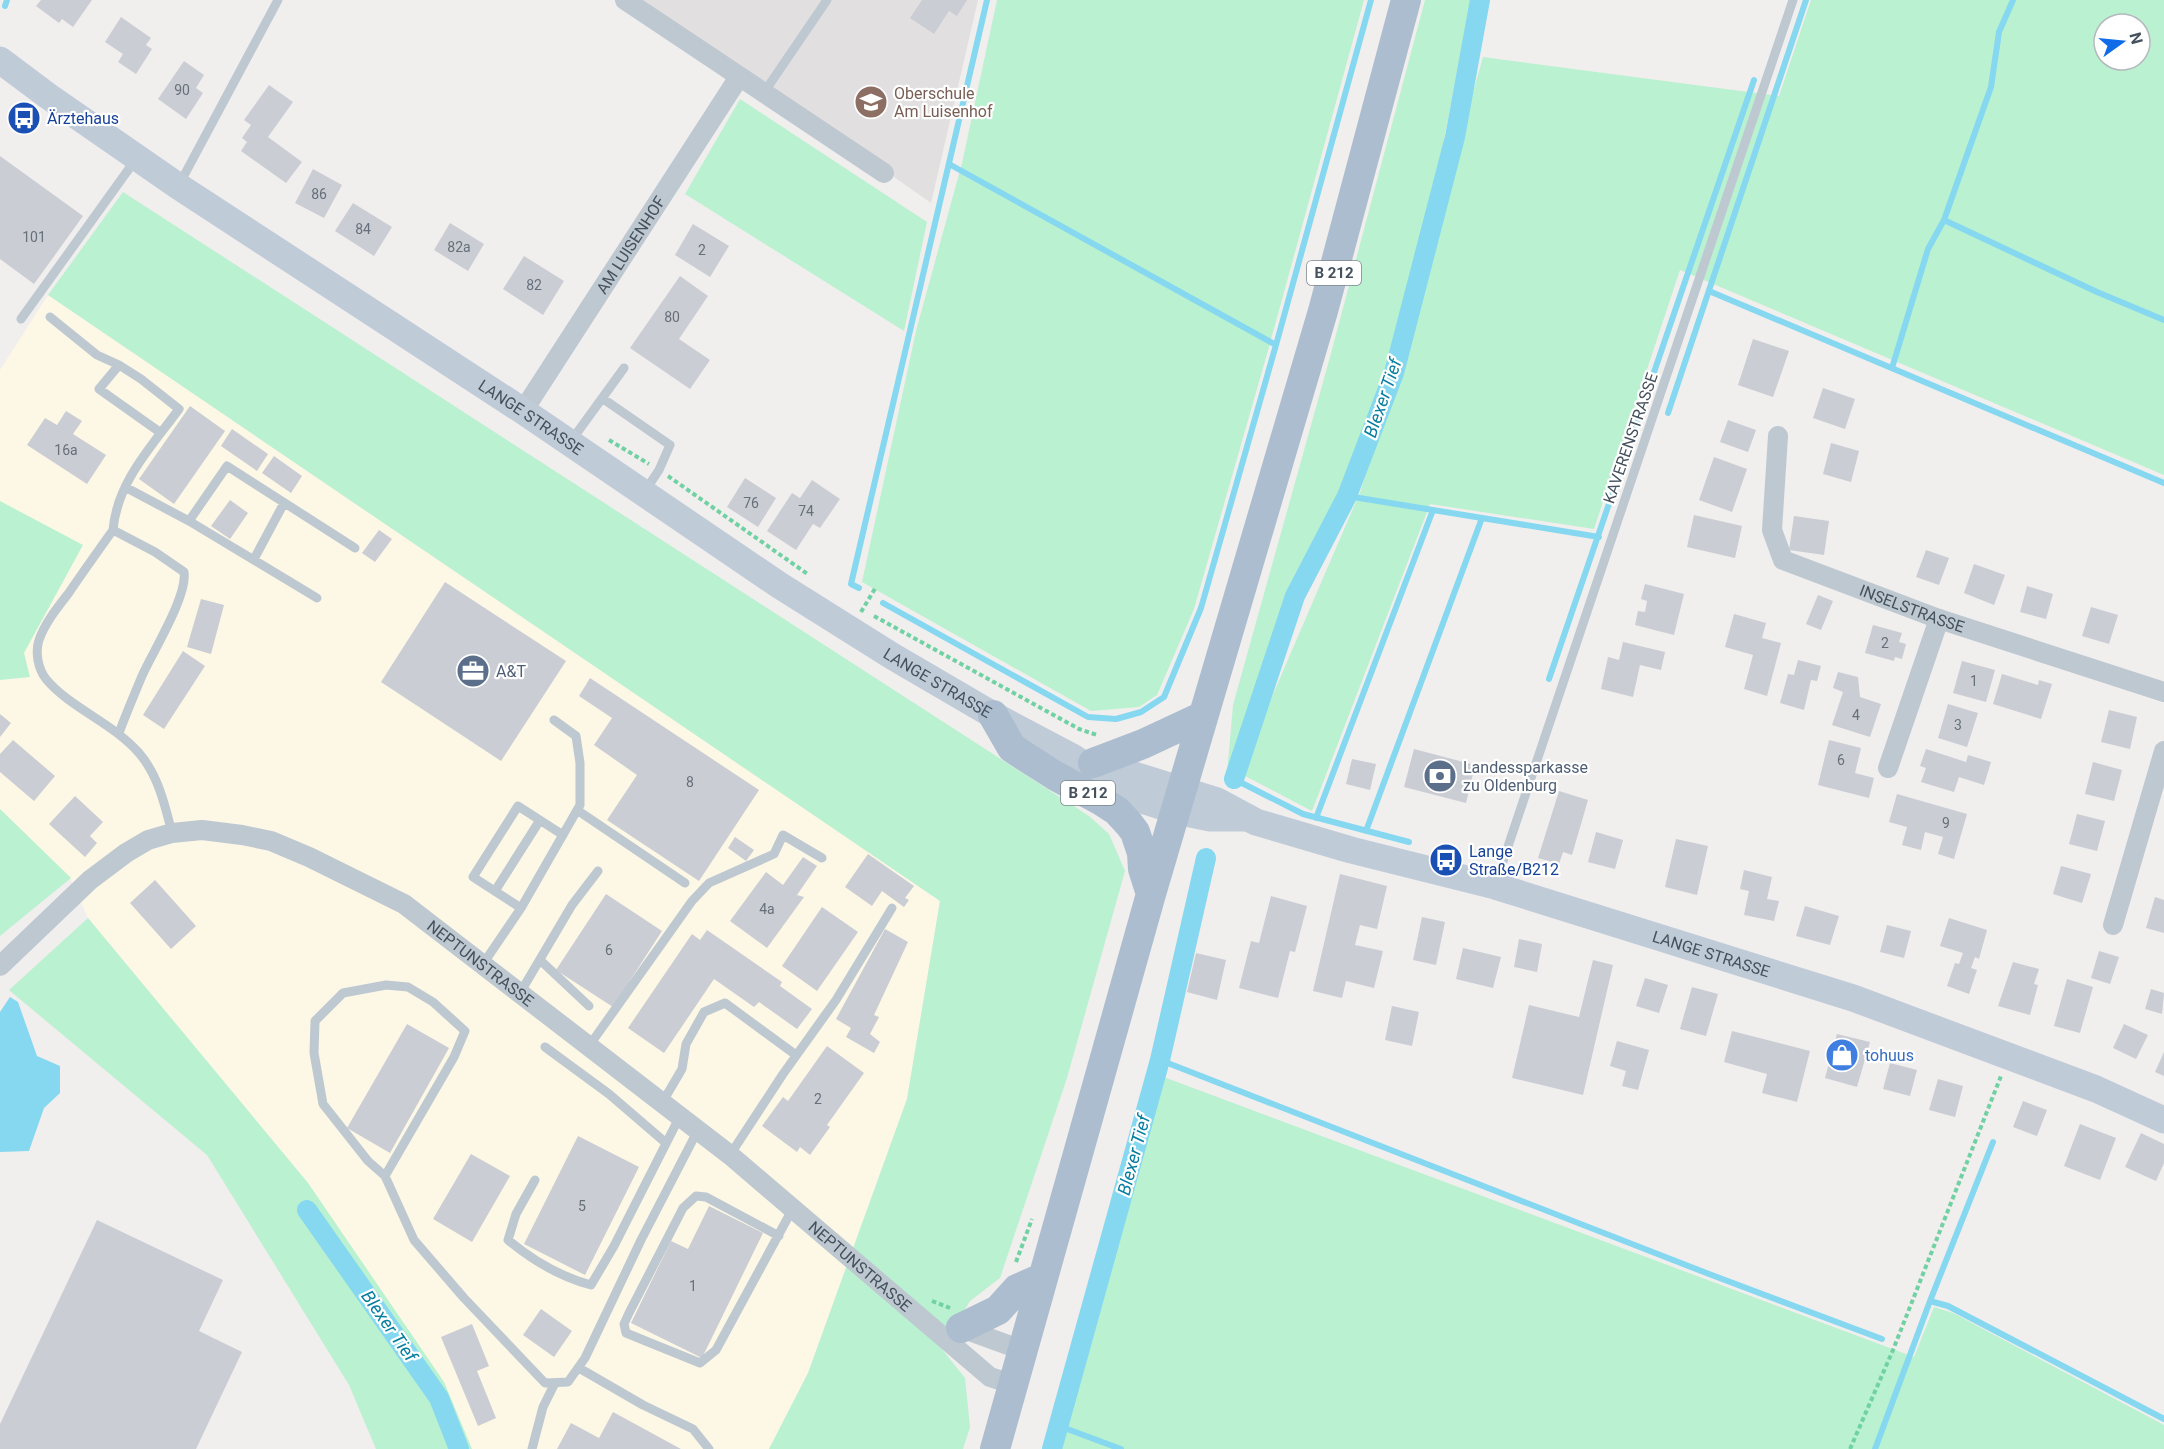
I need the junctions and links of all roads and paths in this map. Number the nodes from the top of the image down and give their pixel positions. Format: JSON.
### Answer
{"nodes":[{"id":1,"x":279,"y":0,"type":"edge"},
{"id":2,"x":625,"y":0,"type":"edge"},
{"id":3,"x":826,"y":0,"type":"edge"},
{"id":4,"x":1406,"y":0,"type":"edge"},
{"id":5,"x":1793,"y":0,"type":"edge"},
{"id":6,"x":0,"y":60,"type":"edge"},
{"id":7,"x":739,"y":77,"type":"junction"},
{"id":8,"x":763,"y":94,"type":"junction"},
{"id":9,"x":137,"y":157,"type":"junction"},
{"id":10,"x":884,"y":173,"type":"dead end"},
{"id":11,"x":178,"y":186,"type":"junction"},
{"id":12,"x":50,"y":317,"type":"dead end"},
{"id":13,"x":21,"y":319,"type":"dead end"},
{"id":14,"x":119,"y":365,"type":"junction"},
{"id":15,"x":624,"y":368,"type":"dead end"},
{"id":16,"x":602,"y":398,"type":"junction"},
{"id":17,"x":523,"y":411,"type":"junction"},
{"id":18,"x":161,"y":433,"type":"junction"},
{"id":19,"x":576,"y":434,"type":"junction"},
{"id":20,"x":1778,"y":436,"type":"dead end"},
{"id":21,"x":659,"y":470,"type":"junction"},
{"id":22,"x":125,"y":487,"type":"junction"},
{"id":23,"x":643,"y":494,"type":"junction"},
{"id":24,"x":284,"y":503,"type":"junction"},
{"id":25,"x":189,"y":521,"type":"junction"},
{"id":26,"x":113,"y":530,"type":"junction"},
{"id":27,"x":356,"y":548,"type":"dead end"},
{"id":28,"x":254,"y":559,"type":"junction"},
{"id":29,"x":815,"y":579,"type":"dead end"},
{"id":30,"x":876,"y":587,"type":"dead end"},
{"id":31,"x":317,"y":598,"type":"dead end"},
{"id":32,"x":854,"y":604,"type":"dead end"},
{"id":33,"x":873,"y":615,"type":"dead end"},
{"id":34,"x":1939,"y":619,"type":"junction"},
{"id":35,"x":2164,"y":692,"type":"edge"},
{"id":36,"x":993,"y":715,"type":"junction"},
{"id":37,"x":1203,"y":716,"type":"junction"},
{"id":38,"x":554,"y":720,"type":"dead end"},
{"id":39,"x":118,"y":734,"type":"junction"},
{"id":40,"x":2164,"y":751,"type":"edge"},
{"id":41,"x":1090,"y":752,"type":"junction"},
{"id":42,"x":1888,"y":768,"type":"dead end"},
{"id":43,"x":1180,"y":800,"type":"junction"},
{"id":44,"x":577,"y":810,"type":"junction"},
{"id":45,"x":540,"y":820,"type":"junction"},
{"id":46,"x":172,"y":833,"type":"junction"},
{"id":47,"x":564,"y":835,"type":"junction"},
{"id":48,"x":822,"y":858,"type":"dead end"},
{"id":49,"x":598,"y":871,"type":"dead end"},
{"id":50,"x":685,"y":883,"type":"dead end"},
{"id":51,"x":1495,"y":886,"type":"junction"},
{"id":52,"x":495,"y":891,"type":"junction"},
{"id":53,"x":1151,"y":894,"type":"junction"},
{"id":54,"x":521,"y":908,"type":"junction"},
{"id":55,"x":892,"y":908,"type":"dead end"},
{"id":56,"x":2113,"y":925,"type":"dead end"},
{"id":57,"x":540,"y":960,"type":"junction"},
{"id":58,"x":483,"y":964,"type":"junction"},
{"id":59,"x":0,"y":966,"type":"edge"},
{"id":60,"x":520,"y":993,"type":"junction"},
{"id":61,"x":589,"y":1006,"type":"dead end"},
{"id":62,"x":589,"y":1046,"type":"junction"},
{"id":63,"x":545,"y":1047,"type":"dead end"},
{"id":64,"x":796,"y":1055,"type":"junction"},
{"id":65,"x":2005,"y":1065,"type":"dead end"},
{"id":66,"x":662,"y":1103,"type":"junction"},
{"id":67,"x":680,"y":1116,"type":"junction"},
{"id":68,"x":2164,"y":1120,"type":"edge"},
{"id":69,"x":698,"y":1130,"type":"junction"},
{"id":70,"x":666,"y":1143,"type":"junction"},
{"id":71,"x":730,"y":1155,"type":"junction"},
{"id":72,"x":385,"y":1176,"type":"junction"},
{"id":73,"x":535,"y":1180,"type":"dead end"},
{"id":74,"x":792,"y":1210,"type":"junction"},
{"id":75,"x":778,"y":1236,"type":"junction"},
{"id":76,"x":1042,"y":1278,"type":"junction"},
{"id":77,"x":925,"y":1308,"type":"junction"},
{"id":78,"x":958,"y":1319,"type":"junction"},
{"id":79,"x":1022,"y":1350,"type":"junction"},
{"id":80,"x":579,"y":1368,"type":"junction"},
{"id":81,"x":555,"y":1383,"type":"junction"},
{"id":82,"x":1012,"y":1384,"type":"junction"},
{"id":83,"x":532,"y":1449,"type":"edge"},
{"id":84,"x":709,"y":1449,"type":"edge"},
{"id":85,"x":994,"y":1449,"type":"edge"},
{"id":86,"x":1850,"y":1449,"type":"edge"}],
"edges":[{"from":1,"to":11,"type":"lane"},
{"from":2,"to":7,"type":"street"},
{"from":3,"to":8,"type":"lane"},
{"from":4,"to":37,"type":"main road","number":"B 212"},
{"from":5,"to":51,"type":"lane","name":"KAVERENSTRASSE"},
{"from":6,"to":9,"type":"street","name":"LANGE STRASSE"},
{"from":7,"to":8,"type":"street"},
{"from":7,"to":17,"type":"street","name":"AM LUISENHOF"},
{"from":8,"to":10,"type":"street"},
{"from":9,"to":11,"type":"street","name":"LANGE STRASSE"},
{"from":9,"to":13,"type":"lane"},
{"from":11,"to":17,"type":"street","name":"LANGE STRASSE"},
{"from":12,"to":14,"type":"lane"},
{"from":14,"to":18,"type":"lane"},
{"from":14,"to":18,"type":"lane"},
{"from":15,"to":16,"type":"lane"},
{"from":16,"to":19,"type":"lane"},
{"from":16,"to":21,"type":"lane"},
{"from":17,"to":19,"type":"street","name":"LANGE STRASSE"},
{"from":18,"to":22,"type":"lane"},
{"from":19,"to":21,"type":"path"},
{"from":19,"to":23,"type":"street","name":"LANGE STRASSE"},
{"from":20,"to":34,"type":"street","name":"INSELSTRASSE"},
{"from":21,"to":23,"type":"lane"},
{"from":21,"to":29,"type":"path"},
{"from":22,"to":25,"type":"lane"},
{"from":22,"to":26,"type":"lane"},
{"from":23,"to":36,"type":"street","name":"LANGE STRASSE"},
{"from":24,"to":25,"type":"lane"},
{"from":24,"to":27,"type":"lane"},
{"from":24,"to":28,"type":"lane"},
{"from":25,"to":28,"type":"lane"},
{"from":26,"to":39,"type":"lane"},
{"from":26,"to":39,"type":"lane"},
{"from":28,"to":31,"type":"lane"},
{"from":30,"to":32,"type":"path"},
{"from":33,"to":41,"type":"path"},
{"from":34,"to":35,"type":"street","name":"INSELSTRASSE"},
{"from":34,"to":42,"type":"street"},
{"from":36,"to":41,"type":"street","name":"LANGE STRASSE"},
{"from":36,"to":53,"type":"main road","number":"B 212"},
{"from":37,"to":41,"type":"main road","number":"B 212"},
{"from":37,"to":43,"type":"main road","number":"B 212"},
{"from":38,"to":44,"type":"lane"},
{"from":39,"to":46,"type":"lane"},
{"from":40,"to":56,"type":"street"},
{"from":41,"to":43,"type":"street","name":"LANGE STRASSE"},
{"from":43,"to":51,"type":"street","name":"LANGE STRASSE"},
{"from":43,"to":53,"type":"main road","number":"B 212"},
{"from":44,"to":47,"type":"lane"},
{"from":44,"to":50,"type":"lane"},
{"from":45,"to":47,"type":"lane"},
{"from":45,"to":52,"type":"lane"},
{"from":45,"to":52,"type":"lane"},
{"from":46,"to":58,"type":"street","name":"NEPTUNSTRASSE"},
{"from":46,"to":59,"type":"street","name":"NEPTUNSTRASSE"},
{"from":47,"to":54,"type":"lane"},
{"from":48,"to":62,"type":"lane"},
{"from":49,"to":57,"type":"lane"},
{"from":51,"to":68,"type":"street","name":"LANGE STRASSE"},
{"from":52,"to":54,"type":"lane"},
{"from":53,"to":76,"type":"main road","number":"B 212"},
{"from":54,"to":58,"type":"lane"},
{"from":55,"to":64,"type":"lane"},
{"from":57,"to":60,"type":"lane"},
{"from":57,"to":61,"type":"lane"},
{"from":58,"to":60,"type":"street","name":"NEPTUNSTRASSE"},
{"from":60,"to":62,"type":"street","name":"NEPTUNSTRASSE"},
{"from":62,"to":66,"type":"street","name":"NEPTUNSTRASSE"},
{"from":63,"to":70,"type":"lane"},
{"from":64,"to":66,"type":"lane"},
{"from":64,"to":71,"type":"lane"},
{"from":65,"to":86,"type":"path"},
{"from":66,"to":67,"type":"street","name":"NEPTUNSTRASSE"},
{"from":67,"to":69,"type":"street","name":"NEPTUNSTRASSE"},
{"from":67,"to":70,"type":"lane"},
{"from":69,"to":71,"type":"street","name":"NEPTUNSTRASSE"},
{"from":69,"to":80,"type":"lane"},
{"from":70,"to":73,"type":"lane"},
{"from":71,"to":74,"type":"street","name":"NEPTUNSTRASSE"},
{"from":72,"to":72,"type":"lane"},
{"from":72,"to":81,"type":"lane"},
{"from":74,"to":75,"type":"lane"},
{"from":74,"to":77,"type":"street","name":"NEPTUNSTRASSE"},
{"from":75,"to":75,"type":"lane"},
{"from":76,"to":78,"type":"main road"},
{"from":76,"to":79,"type":"main road","number":"B 212"},
{"from":77,"to":78,"type":"street","name":"NEPTUNSTRASSE"},
{"from":77,"to":78,"type":"path"},
{"from":77,"to":82,"type":"street","name":"NEPTUNSTRASSE"},
{"from":78,"to":79,"type":"street","name":"NEPTUNSTRASSE"},
{"from":79,"to":82,"type":"main road","number":"B 212"},
{"from":80,"to":81,"type":"lane"},
{"from":80,"to":84,"type":"lane"},
{"from":81,"to":83,"type":"lane"},
{"from":82,"to":85,"type":"main road","number":"B 212"}]}
